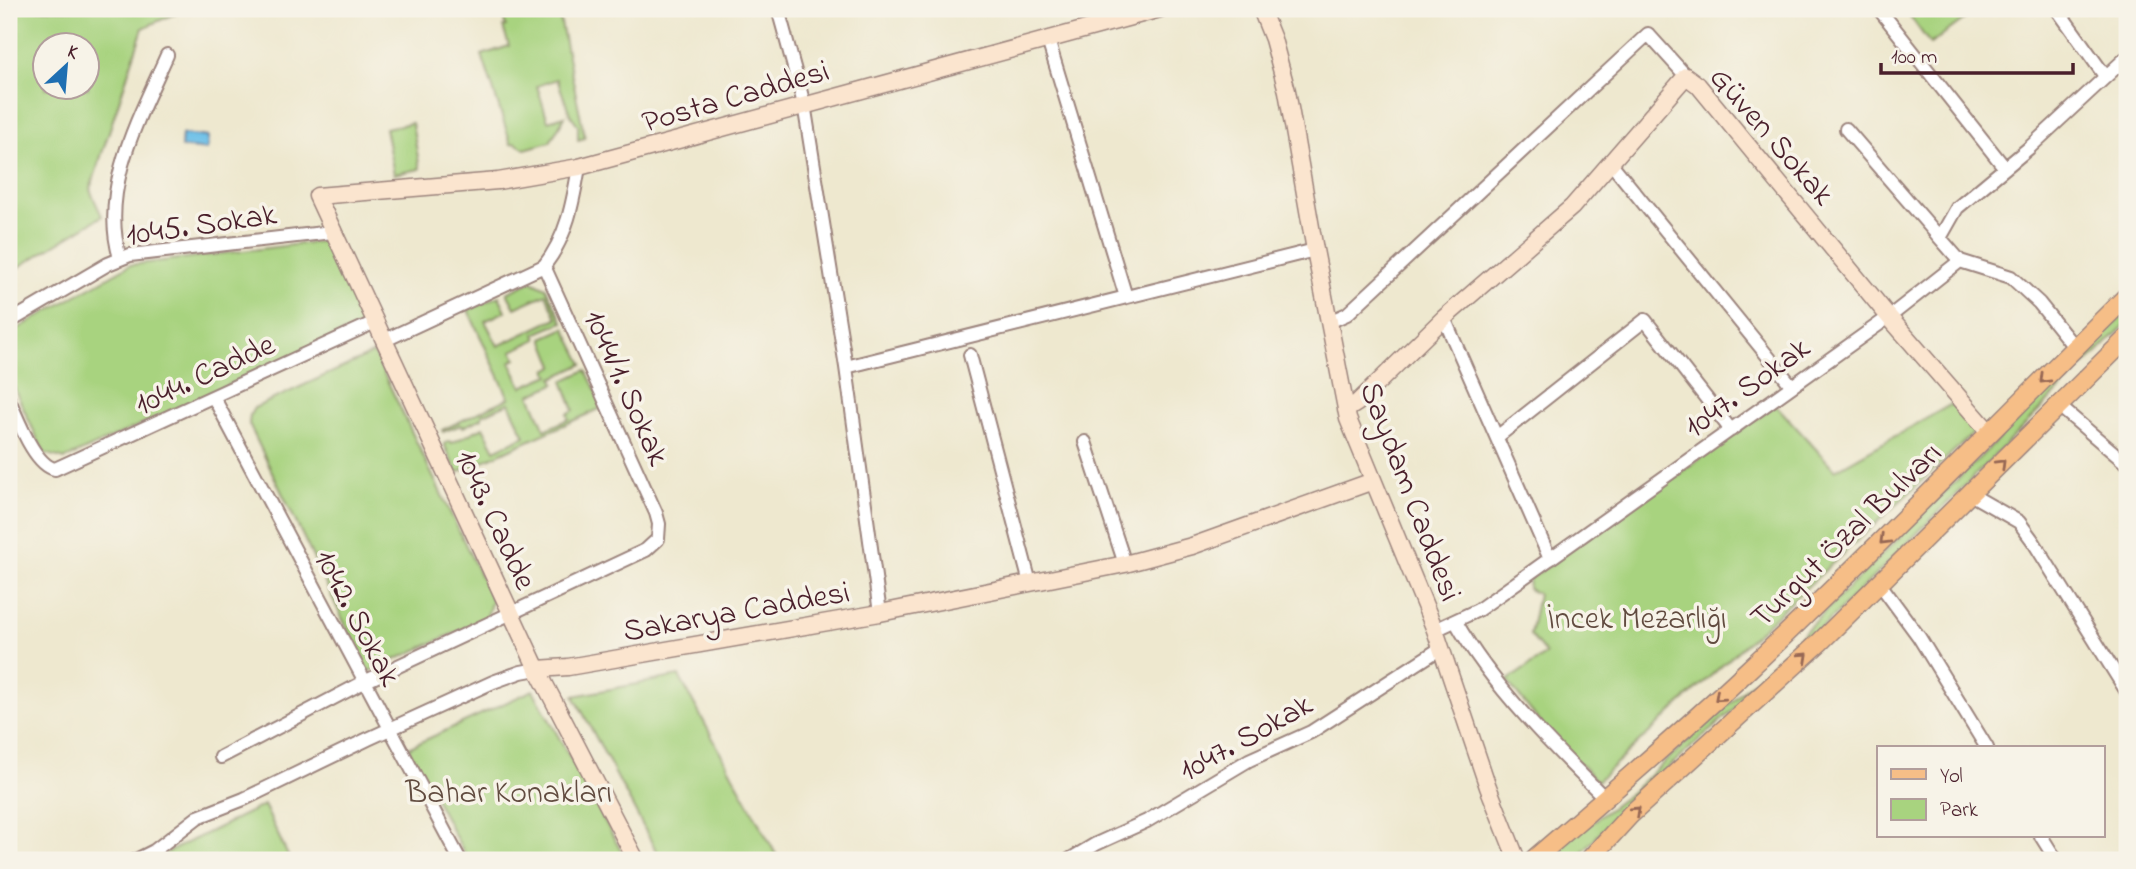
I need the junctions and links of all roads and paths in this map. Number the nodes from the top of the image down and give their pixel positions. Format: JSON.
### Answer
{"nodes":[{"id":1,"x":778,"y":9,"type":"edge"},
{"id":2,"x":1160,"y":9,"type":"edge"},
{"id":3,"x":1261,"y":9,"type":"edge"},
{"id":4,"x":1879,"y":9,"type":"edge"},
{"id":5,"x":2057,"y":9,"type":"edge"},
{"id":6,"x":1048,"y":40,"type":"junction"},
{"id":7,"x":167,"y":55,"type":"dead end"},
{"id":8,"x":2127,"y":57,"type":"edge"},
{"id":9,"x":1686,"y":76,"type":"junction"},
{"id":10,"x":2105,"y":76,"type":"junction"},
{"id":11,"x":804,"y":104,"type":"junction"},
{"id":12,"x":1846,"y":129,"type":"dead end"},
{"id":13,"x":1610,"y":162,"type":"junction"},
{"id":14,"x":579,"y":167,"type":"junction"},
{"id":15,"x":2005,"y":168,"type":"junction"},
{"id":16,"x":317,"y":196,"type":"joint"},
{"id":17,"x":332,"y":232,"type":"junction"},
{"id":18,"x":1940,"y":238,"type":"junction"},
{"id":19,"x":1314,"y":250,"type":"junction"},
{"id":20,"x":120,"y":258,"type":"junction"},
{"id":21,"x":1960,"y":261,"type":"junction"},
{"id":22,"x":544,"y":266,"type":"junction"},
{"id":23,"x":2127,"y":296,"type":"edge"},
{"id":24,"x":1126,"y":297,"type":"junction"},
{"id":25,"x":1889,"y":317,"type":"junction"},
{"id":26,"x":1444,"y":318,"type":"junction"},
{"id":27,"x":9,"y":322,"type":"edge"},
{"id":28,"x":375,"y":322,"type":"junction"},
{"id":29,"x":1329,"y":322,"type":"junction"},
{"id":30,"x":383,"y":341,"type":"junction"},
{"id":31,"x":2126,"y":343,"type":"edge"},
{"id":32,"x":2075,"y":348,"type":"junction"},
{"id":33,"x":970,"y":355,"type":"dead end"},
{"id":34,"x":846,"y":367,"type":"junction"},
{"id":35,"x":1792,"y":386,"type":"junction"},
{"id":36,"x":214,"y":398,"type":"junction"},
{"id":37,"x":9,"y":400,"type":"edge"},
{"id":38,"x":2059,"y":406,"type":"junction"},
{"id":39,"x":1346,"y":410,"type":"junction"},
{"id":40,"x":1731,"y":430,"type":"junction"},
{"id":41,"x":1990,"y":433,"type":"junction"},
{"id":42,"x":1497,"y":437,"type":"junction"},
{"id":43,"x":1086,"y":442,"type":"dead end"},
{"id":44,"x":2127,"y":464,"type":"edge"},
{"id":45,"x":1373,"y":481,"type":"junction"},
{"id":46,"x":1970,"y":494,"type":"junction"},
{"id":47,"x":1550,"y":559,"type":"junction"},
{"id":48,"x":1125,"y":564,"type":"junction"},
{"id":49,"x":1030,"y":583,"type":"junction"},
{"id":50,"x":1880,"y":584,"type":"junction"},
{"id":51,"x":510,"y":612,"type":"junction"},
{"id":52,"x":880,"y":613,"type":"junction"},
{"id":53,"x":1456,"y":622,"type":"junction"},
{"id":54,"x":1435,"y":630,"type":"junction"},
{"id":55,"x":1441,"y":648,"type":"junction"},
{"id":56,"x":537,"y":669,"type":"junction"},
{"id":57,"x":364,"y":682,"type":"junction"},
{"id":58,"x":2127,"y":692,"type":"edge"},
{"id":59,"x":390,"y":729,"type":"junction"},
{"id":60,"x":1986,"y":746,"type":"edge"},
{"id":61,"x":221,"y":757,"type":"dead end"},
{"id":62,"x":1606,"y":799,"type":"junction"},
{"id":63,"x":2042,"y":838,"type":"edge"},
{"id":64,"x":136,"y":860,"type":"edge"},
{"id":65,"x":460,"y":860,"type":"edge"},
{"id":66,"x":636,"y":860,"type":"edge"},
{"id":67,"x":1069,"y":860,"type":"edge"},
{"id":68,"x":1517,"y":860,"type":"edge"},
{"id":69,"x":1533,"y":860,"type":"edge"},
{"id":70,"x":1589,"y":860,"type":"edge"},
{"id":71,"x":2056,"y":860,"type":"edge"}],
"edges":[{"from":1,"to":11,"type":"street"},
{"from":2,"to":6,"type":"street","name":"Posta Caddesi"},
{"from":3,"to":19,"type":"street","name":"Saydam Caddesi"},
{"from":4,"to":15,"type":"street"},
{"from":5,"to":10,"type":"street"},
{"from":6,"to":11,"type":"street","name":"Posta Caddesi"},
{"from":6,"to":24,"type":"street"},
{"from":7,"to":20,"type":"street"},
{"from":8,"to":10,"type":"street"},
{"from":9,"to":13,"type":"street","name":"Güven Sokak"},
{"from":9,"to":25,"type":"street","name":"Güven Sokak"},
{"from":9,"to":29,"type":"street"},
{"from":10,"to":15,"type":"street"},
{"from":11,"to":14,"type":"street","name":"Posta Caddesi"},
{"from":11,"to":34,"type":"street"},
{"from":12,"to":18,"type":"street"},
{"from":13,"to":26,"type":"street","name":"Güven Sokak"},
{"from":13,"to":35,"type":"street"},
{"from":14,"to":16,"type":"street","name":"Posta Caddesi"},
{"from":14,"to":22,"type":"street"},
{"from":15,"to":18,"type":"street"},
{"from":16,"to":17,"type":"street","name":"1043. Cadde"},
{"from":17,"to":20,"type":"street","name":"1045. Sokak"},
{"from":17,"to":28,"type":"street","name":"1043. Cadde"},
{"from":18,"to":21,"type":"street"},
{"from":19,"to":24,"type":"street"},
{"from":19,"to":29,"type":"street","name":"Saydam Caddesi"},
{"from":20,"to":27,"type":"street","name":"1045. Sokak"},
{"from":21,"to":25,"type":"street","name":"1047. Sokak"},
{"from":21,"to":32,"type":"street"},
{"from":22,"to":30,"type":"street"},
{"from":22,"to":51,"type":"street","name":"1044/1. Sokak"},
{"from":23,"to":32,"type":"main road","name":"Turgut Özal Bulvarı"},
{"from":24,"to":34,"type":"street"},
{"from":25,"to":35,"type":"street","name":"1047. Sokak"},
{"from":25,"to":41,"type":"street","name":"Güven Sokak"},
{"from":26,"to":39,"type":"street","name":"Güven Sokak"},
{"from":26,"to":42,"type":"street"},
{"from":28,"to":30,"type":"street","name":"1043. Cadde"},
{"from":28,"to":36,"type":"street","name":"1044. Cadde"},
{"from":29,"to":39,"type":"street","name":"Saydam Caddesi"},
{"from":30,"to":51,"type":"street","name":"1043. Cadde"},
{"from":31,"to":38,"type":"main road","name":"Turgut Özal Bulvarı"},
{"from":32,"to":41,"type":"main road","name":"Turgut Özal Bulvarı","one_way":true},
{"from":33,"to":49,"type":"street"},
{"from":34,"to":52,"type":"street"},
{"from":35,"to":40,"type":"street","name":"1047. Sokak"},
{"from":36,"to":37,"type":"street","name":"1044. Cadde"},
{"from":36,"to":57,"type":"street","name":"1042. Sokak"},
{"from":38,"to":44,"type":"street"},
{"from":46,"to":38,"type":"main road","name":"Turgut Özal Bulvarı","one_way":true},
{"from":39,"to":45,"type":"street","name":"Saydam Caddesi"},
{"from":40,"to":42,"type":"street"},
{"from":40,"to":47,"type":"street","name":"1047. Sokak"},
{"from":41,"to":62,"type":"main road","name":"Turgut Özal Bulvarı","one_way":true},
{"from":42,"to":47,"type":"street"},
{"from":43,"to":48,"type":"street"},
{"from":45,"to":48,"type":"street","name":"Sakarya Caddesi"},
{"from":45,"to":54,"type":"street","name":"Saydam Caddesi"},
{"from":46,"to":50,"type":"main road","name":"Turgut Özal Bulvarı"},
{"from":46,"to":58,"type":"street"},
{"from":47,"to":53,"type":"street","name":"1047. Sokak"},
{"from":48,"to":49,"type":"street","name":"Sakarya Caddesi"},
{"from":49,"to":52,"type":"street","name":"Sakarya Caddesi"},
{"from":50,"to":60,"type":"street"},
{"from":70,"to":50,"type":"main road","name":"Turgut Özal Bulvarı","one_way":true},
{"from":51,"to":56,"type":"street","name":"1043. Cadde"},
{"from":51,"to":57,"type":"street"},
{"from":52,"to":56,"type":"street","name":"Sakarya Caddesi"},
{"from":53,"to":54,"type":"street","name":"1047. Sokak"},
{"from":53,"to":62,"type":"street","name":"Saydam Caddesi"},
{"from":54,"to":55,"type":"street","name":"Saydam Caddesi"},
{"from":55,"to":67,"type":"street","name":"1047. Sokak"},
{"from":55,"to":68,"type":"street","name":"Saydam Caddesi"},
{"from":56,"to":59,"type":"street","name":"Sakarya Caddesi"},
{"from":56,"to":66,"type":"street","name":"1043. Cadde"},
{"from":57,"to":59,"type":"street","name":"1042. Sokak"},
{"from":57,"to":61,"type":"street"},
{"from":59,"to":64,"type":"street","name":"Sakarya Caddesi"},
{"from":59,"to":65,"type":"street","name":"1042. Sokak"},
{"from":62,"to":69,"type":"main road","name":"Turgut Özal Bulvarı"},
{"from":63,"to":71,"type":"street"}]}
